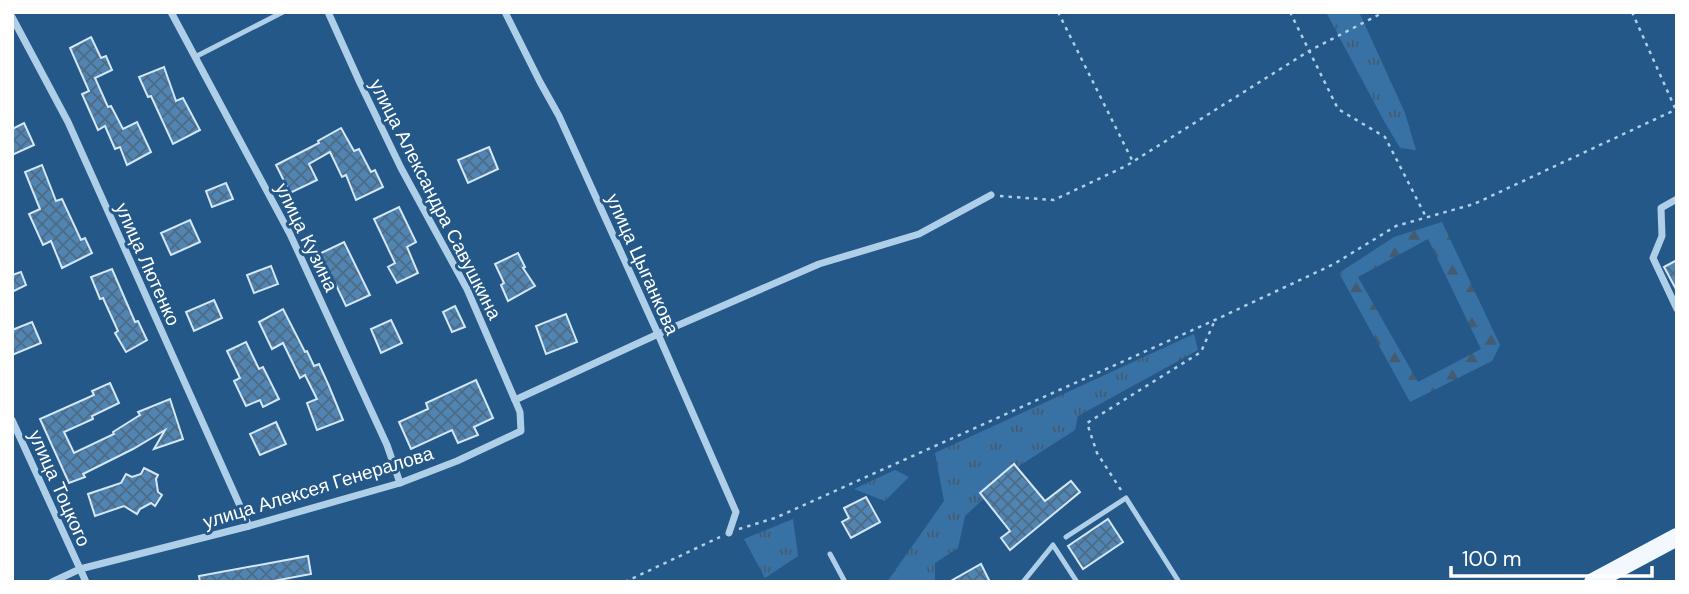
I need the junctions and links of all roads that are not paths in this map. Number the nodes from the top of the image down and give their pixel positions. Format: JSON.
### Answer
{"nodes":[{"id":1,"x":171,"y":12,"type":"edge"},
{"id":2,"x":283,"y":12,"type":"edge"},
{"id":3,"x":328,"y":12,"type":"edge"},
{"id":4,"x":505,"y":12,"type":"edge"},
{"id":5,"x":12,"y":17,"type":"edge"},
{"id":6,"x":195,"y":57,"type":"junction"},
{"id":7,"x":991,"y":195,"type":"road end"},
{"id":8,"x":1677,"y":199,"type":"edge"},
{"id":9,"x":1677,"y":309,"type":"edge"},
{"id":10,"x":658,"y":334,"type":"junction"},
{"id":11,"x":515,"y":400,"type":"junction"},
{"id":12,"x":12,"y":420,"type":"edge"},
{"id":13,"x":400,"y":483,"type":"junction"},
{"id":14,"x":249,"y":526,"type":"junction"},
{"id":15,"x":729,"y":533,"type":"road end"},
{"id":16,"x":1066,"y":537,"type":"dead end"},
{"id":17,"x":1677,"y":537,"type":"edge"},
{"id":18,"x":830,"y":554,"type":"dead end"},
{"id":19,"x":80,"y":569,"type":"junction"},
{"id":20,"x":52,"y":582,"type":"edge"},
{"id":21,"x":86,"y":582,"type":"edge"},
{"id":22,"x":845,"y":582,"type":"edge"},
{"id":23,"x":1023,"y":582,"type":"edge"},
{"id":24,"x":1077,"y":582,"type":"edge"},
{"id":25,"x":1179,"y":582,"type":"edge"},
{"id":26,"x":1593,"y":582,"type":"edge"}],
"edges":[{"from":1,"to":6,"type":"street","name":"улица Кузина"},
{"from":2,"to":6,"type":"lane"},
{"from":3,"to":11,"type":"street","name":"улица Александра Савушкина"},
{"from":4,"to":10,"type":"street","name":"улица Цыганкова"},
{"from":5,"to":14,"type":"street","name":"улица Лютенко"},
{"from":6,"to":13,"type":"street","name":"улица Кузина"},
{"from":7,"to":10,"type":"street"},
{"from":8,"to":9,"type":"street"},
{"from":10,"to":11,"type":"street"},
{"from":10,"to":15,"type":"street","name":"улица Цыганкова"},
{"from":11,"to":13,"type":"street","name":"улица Алексея Генералова"},
{"from":12,"to":19,"type":"street","name":"улица Тоцкого"},
{"from":13,"to":14,"type":"street","name":"улица Алексея Генералова"},
{"from":14,"to":19,"type":"street","name":"улица Алексея Генералова"},
{"from":16,"to":25,"type":"lane"},
{"from":17,"to":26,"type":"main road"},
{"from":18,"to":22,"type":"lane"},
{"from":19,"to":20,"type":"street","name":"улица Алексея Генералова"},
{"from":19,"to":21,"type":"street","name":"улица Тоцкого"},
{"from":23,"to":24,"type":"lane"}]}
